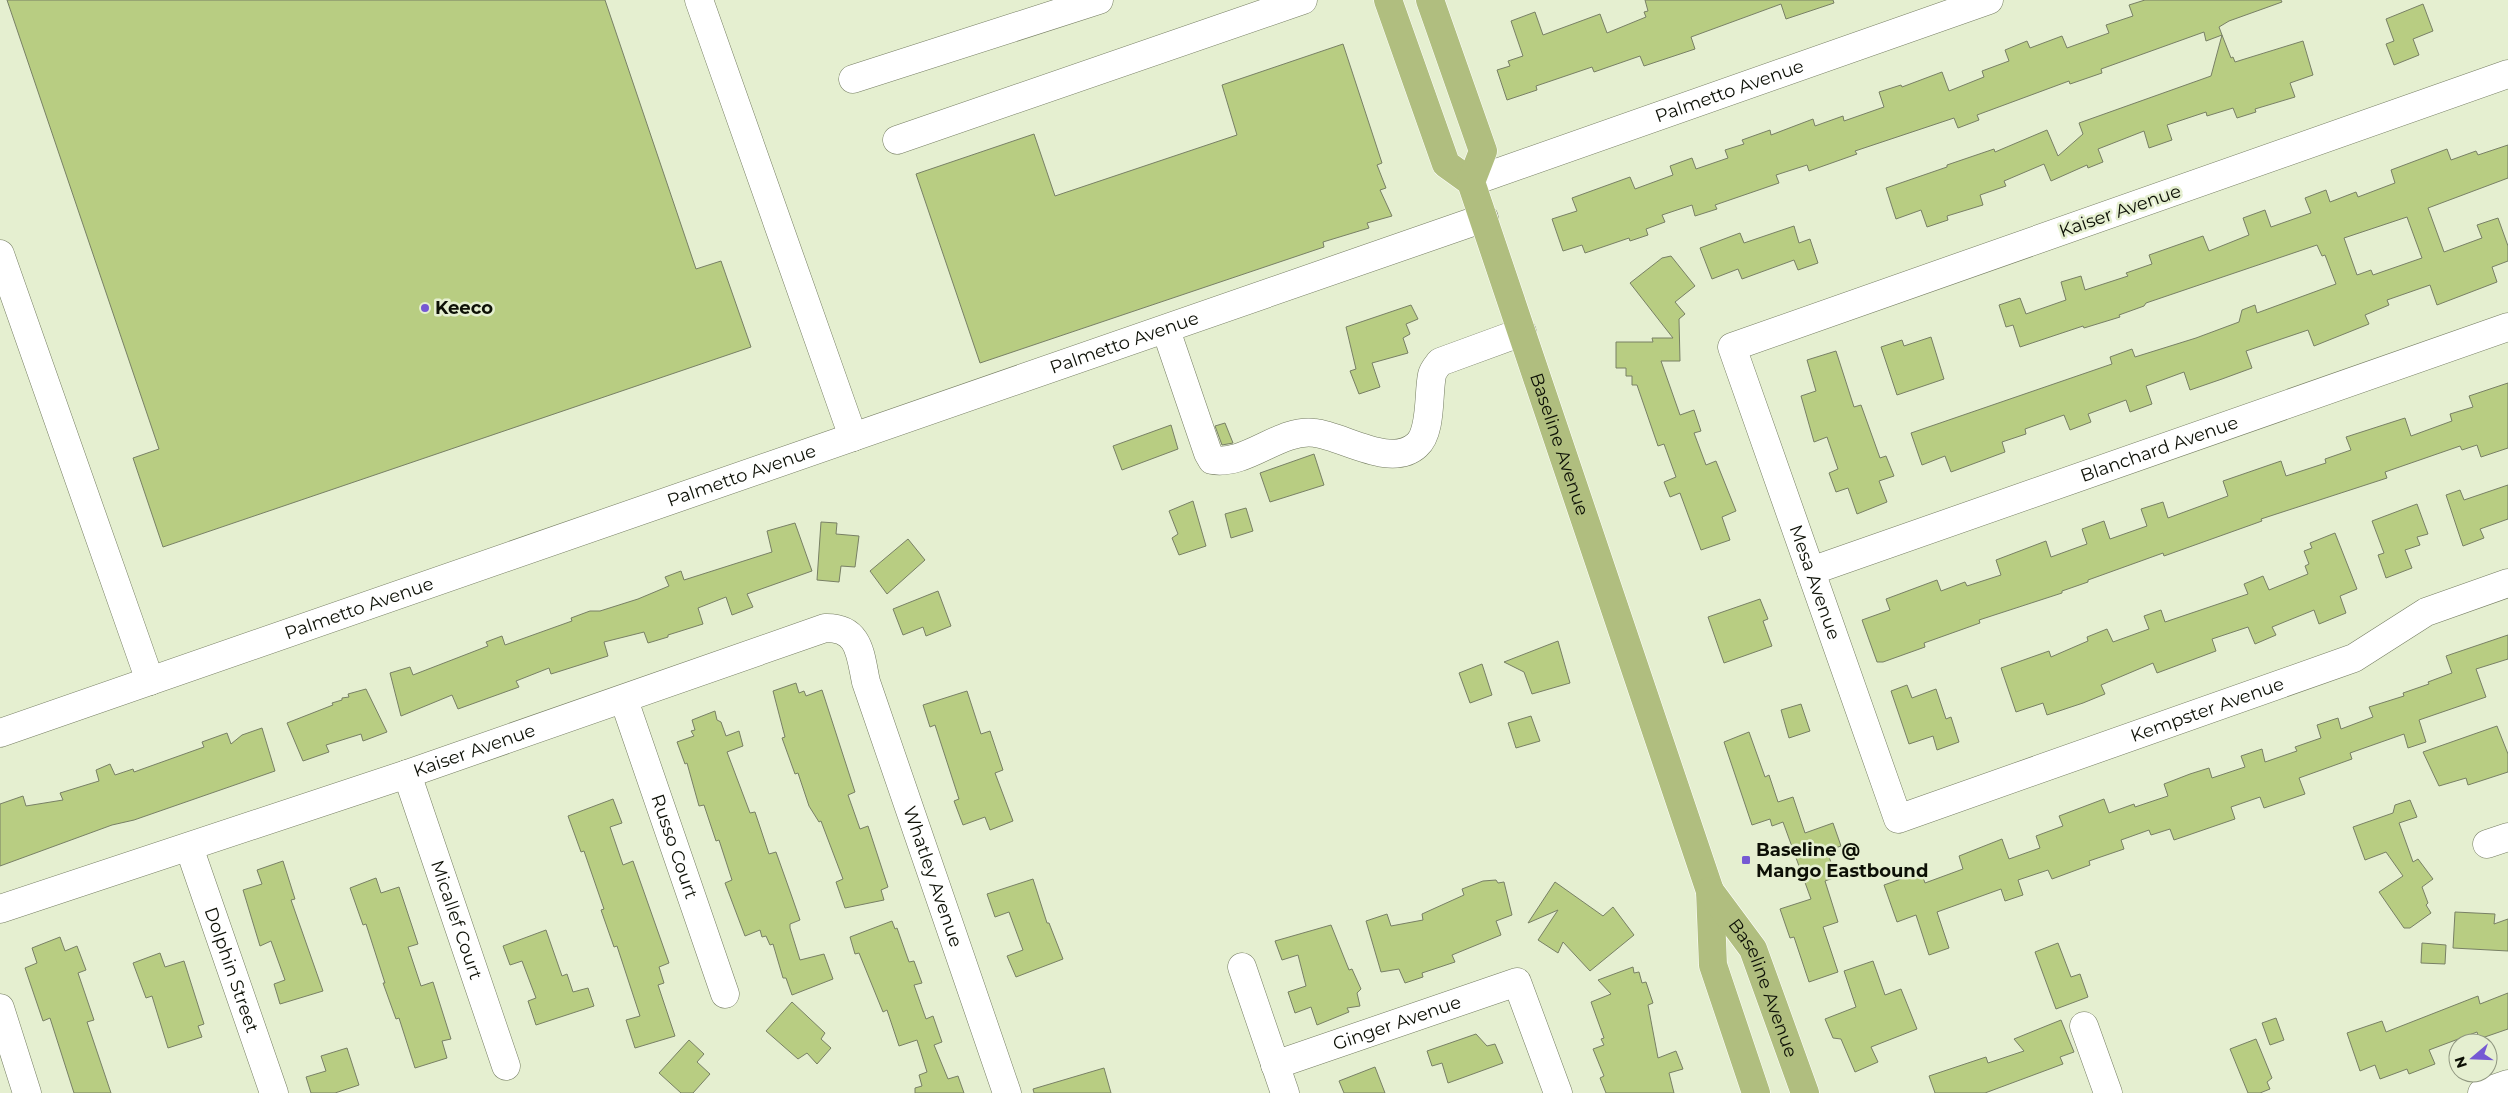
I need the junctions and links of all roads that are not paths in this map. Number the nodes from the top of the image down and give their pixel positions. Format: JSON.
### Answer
{"nodes":[{"id":1,"x":699,"y":0,"type":"edge"},
{"id":2,"x":1099,"y":0,"type":"edge"},
{"id":3,"x":1303,"y":0,"type":"edge"},
{"id":4,"x":1388,"y":0,"type":"edge"},
{"id":5,"x":1430,"y":0,"type":"edge"},
{"id":6,"x":1988,"y":0,"type":"edge"},
{"id":7,"x":2508,"y":74,"type":"edge"},
{"id":8,"x":852,"y":79,"type":"dead end"},
{"id":9,"x":897,"y":140,"type":"dead end"},
{"id":10,"x":1471,"y":182,"type":"junction"},
{"id":11,"x":1484,"y":218,"type":"junction"},
{"id":12,"x":0,"y":254,"type":"edge"},
{"id":13,"x":2508,"y":327,"type":"edge"},
{"id":14,"x":1166,"y":330,"type":"junction"},
{"id":15,"x":1522,"y":332,"type":"junction"},
{"id":16,"x":1732,"y":347,"type":"joint"},
{"id":17,"x":853,"y":437,"type":"junction"},
{"id":18,"x":1812,"y":572,"type":"junction"},
{"id":19,"x":2508,"y":583,"type":"edge"},
{"id":20,"x":861,"y":659,"type":"joint"},
{"id":21,"x":150,"y":681,"type":"junction"},
{"id":22,"x":624,"y":700,"type":"junction"},
{"id":23,"x":0,"y":733,"type":"edge"},
{"id":24,"x":407,"y":774,"type":"junction"},
{"id":25,"x":1898,"y":819,"type":"joint"},
{"id":26,"x":188,"y":847,"type":"junction"},
{"id":27,"x":1710,"y":890,"type":"junction"},
{"id":28,"x":0,"y":909,"type":"edge"},
{"id":29,"x":1242,"y":968,"type":"dead end"},
{"id":30,"x":726,"y":994,"type":"dead end"},
{"id":31,"x":0,"y":1008,"type":"edge"},
{"id":32,"x":2084,"y":1026,"type":"dead end"},
{"id":33,"x":506,"y":1066,"type":"dead end"},
{"id":34,"x":1275,"y":1066,"type":"junction"},
{"id":35,"x":28,"y":1093,"type":"edge"},
{"id":36,"x":274,"y":1093,"type":"edge"},
{"id":37,"x":1007,"y":1093,"type":"edge"},
{"id":38,"x":1285,"y":1093,"type":"edge"},
{"id":39,"x":1558,"y":1093,"type":"edge"},
{"id":40,"x":1756,"y":1093,"type":"edge"},
{"id":41,"x":1805,"y":1093,"type":"edge"},
{"id":42,"x":2108,"y":1093,"type":"edge"}],
"edges":[{"from":1,"to":17,"type":"street"},
{"from":2,"to":8,"type":"street"},
{"from":3,"to":9,"type":"street"},
{"from":4,"to":10,"type":"main road"},
{"from":5,"to":10,"type":"main road"},
{"from":6,"to":10,"type":"street","name":"Palmetto Avenue"},
{"from":7,"to":16,"type":"street","name":"Kaiser Avenue"},
{"from":10,"to":11,"type":"main road","name":"Baseline Avenue"},
{"from":11,"to":14,"type":"street","name":"Palmetto Avenue"},
{"from":11,"to":15,"type":"main road","name":"Baseline Avenue"},
{"from":12,"to":21,"type":"street"},
{"from":13,"to":18,"type":"street","name":"Blanchard Avenue"},
{"from":14,"to":15,"type":"street"},
{"from":14,"to":17,"type":"street","name":"Palmetto Avenue"},
{"from":15,"to":27,"type":"main road","name":"Baseline Avenue"},
{"from":16,"to":18,"type":"street","name":"Mesa Avenue"},
{"from":17,"to":21,"type":"street","name":"Palmetto Avenue"},
{"from":18,"to":25,"type":"street","name":"Mesa Avenue"},
{"from":19,"to":25,"type":"street","name":"Kempster Avenue"},
{"from":20,"to":22,"type":"street","name":"Kaiser Avenue"},
{"from":20,"to":37,"type":"street","name":"Whatley Avenue"},
{"from":21,"to":23,"type":"street","name":"Palmetto Avenue"},
{"from":22,"to":24,"type":"street","name":"Kaiser Avenue"},
{"from":22,"to":30,"type":"street","name":"Russo Court"},
{"from":24,"to":26,"type":"street","name":"Kaiser Avenue"},
{"from":24,"to":33,"type":"street","name":"Micallef Court"},
{"from":26,"to":28,"type":"street","name":"Kaiser Avenue"},
{"from":26,"to":36,"type":"street","name":"Dolphin Street"},
{"from":27,"to":40,"type":"main road","name":"Baseline Avenue"},
{"from":27,"to":41,"type":"main road","name":"Baseline Avenue"},
{"from":29,"to":34,"type":"street"},
{"from":31,"to":35,"type":"street"},
{"from":32,"to":42,"type":"street"},
{"from":34,"to":38,"type":"street"},
{"from":34,"to":39,"type":"street","name":"Ginger Avenue"}]}
